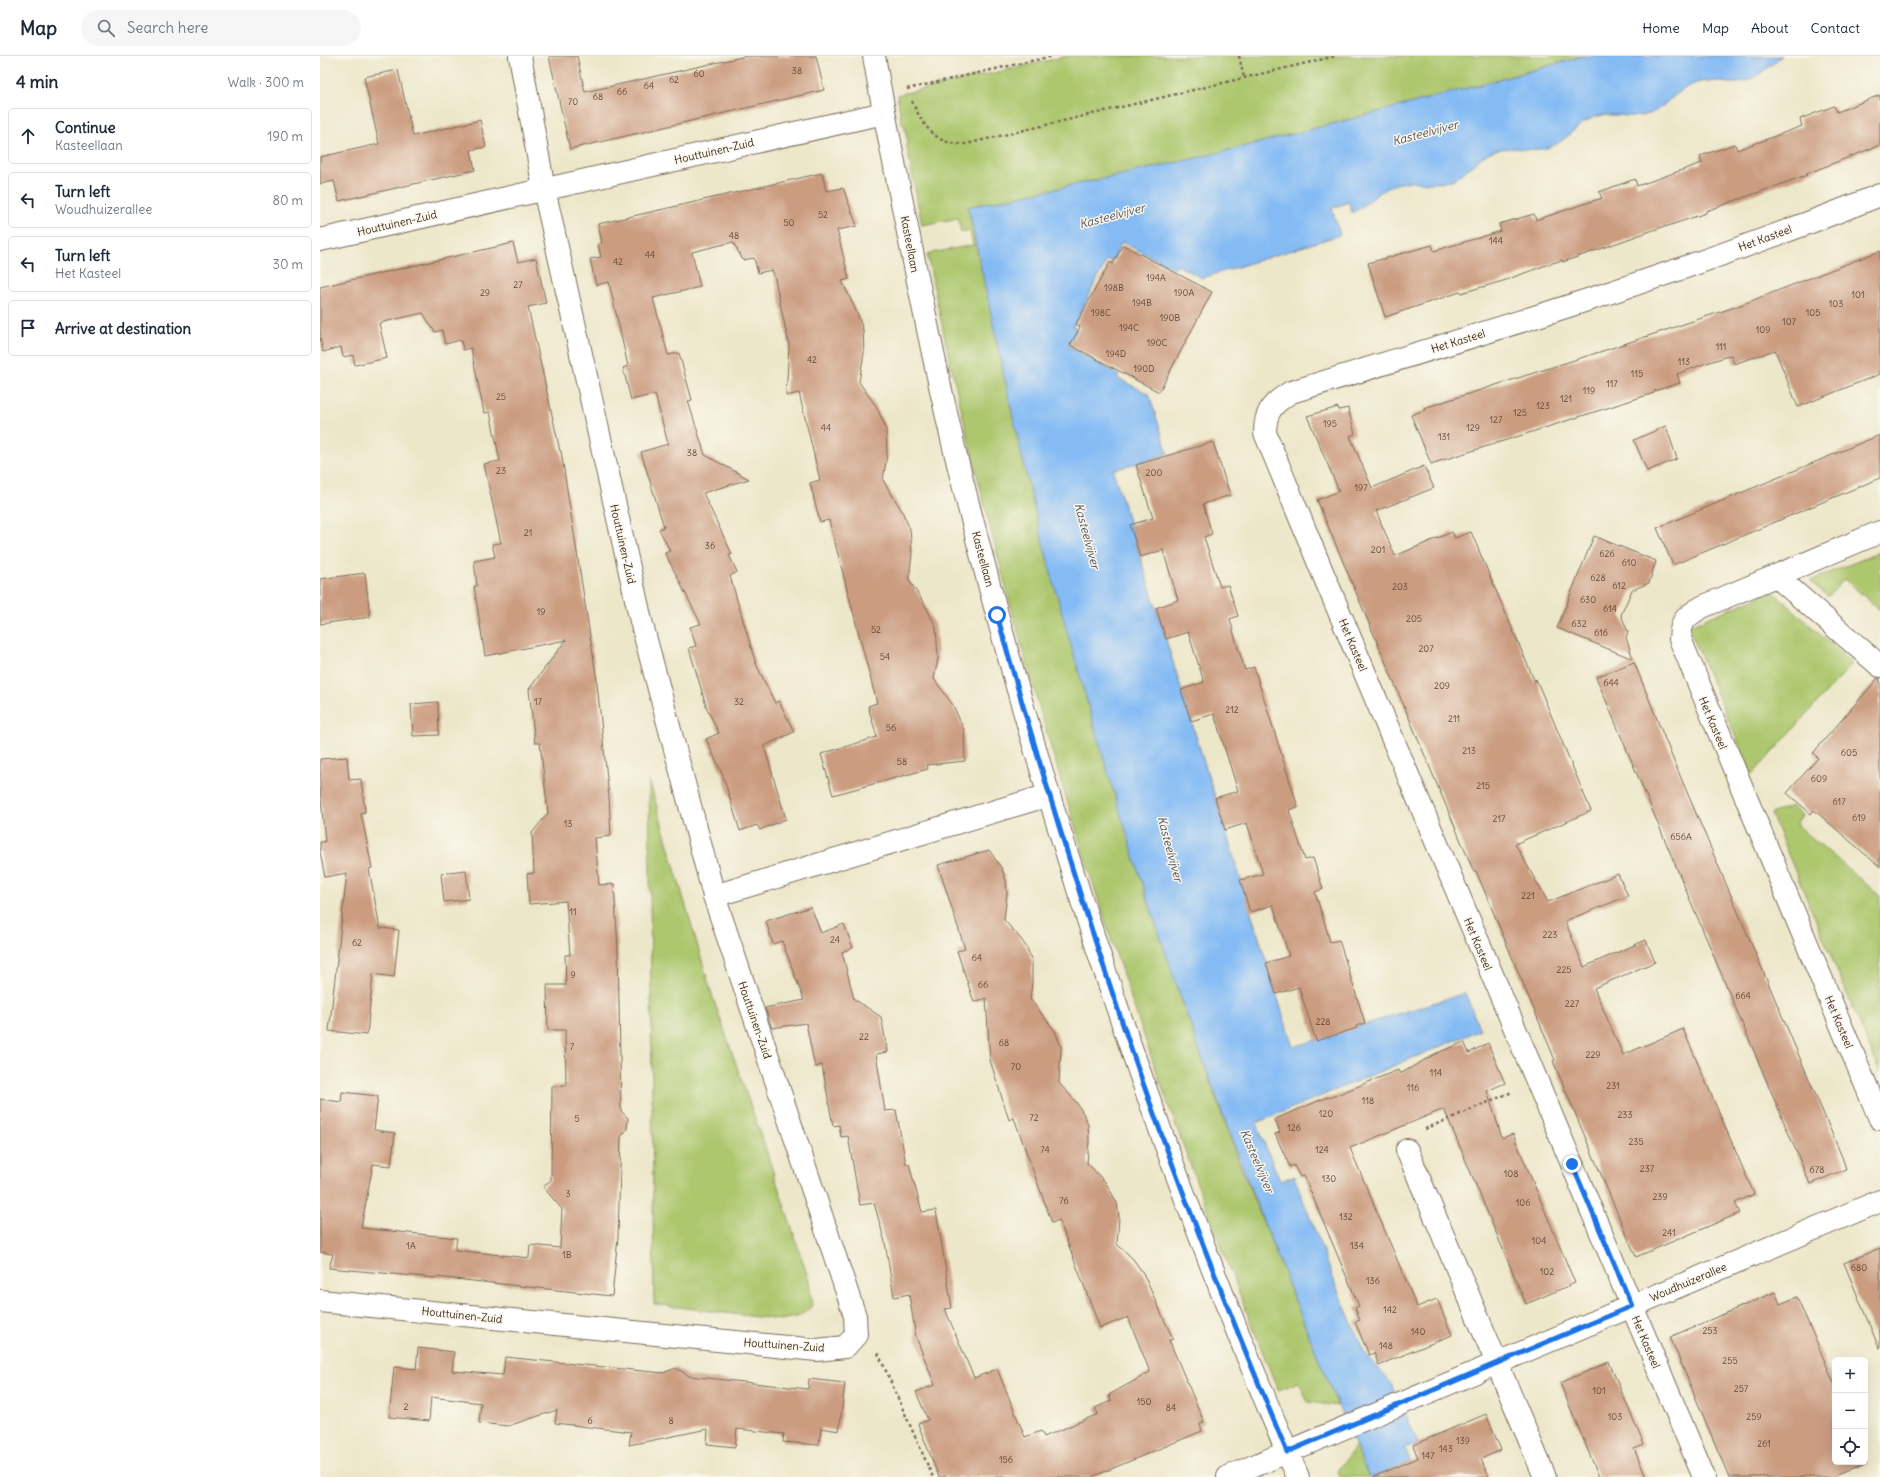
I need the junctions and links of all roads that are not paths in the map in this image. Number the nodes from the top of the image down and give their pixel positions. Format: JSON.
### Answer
{"nodes":[{"id":1,"x":520,"y":56,"type":"edge"},
{"id":2,"x":874,"y":56,"type":"edge"},
{"id":3,"x":882,"y":105,"type":"junction"},
{"id":4,"x":544,"y":189,"type":"junction"},
{"id":5,"x":1880,"y":195,"type":"edge"},
{"id":6,"x":320,"y":240,"type":"edge"},
{"id":7,"x":1880,"y":532,"type":"edge"},
{"id":8,"x":1776,"y":576,"type":"junction"},
{"id":9,"x":1880,"y":666,"type":"edge"},
{"id":10,"x":1049,"y":795,"type":"junction"},
{"id":11,"x":714,"y":896,"type":"junction"},
{"id":12,"x":1880,"y":1119,"type":"edge"},
{"id":13,"x":1407,"y":1150,"type":"road end"},
{"id":14,"x":1880,"y":1202,"type":"edge"},
{"id":15,"x":320,"y":1301,"type":"edge"},
{"id":16,"x":1632,"y":1306,"type":"junction"},
{"id":17,"x":1497,"y":1364,"type":"junction"},
{"id":18,"x":1287,"y":1452,"type":"junction"},
{"id":19,"x":1228,"y":1477,"type":"edge"},
{"id":20,"x":1298,"y":1477,"type":"edge"},
{"id":21,"x":1545,"y":1477,"type":"edge"},
{"id":22,"x":1704,"y":1477,"type":"edge"}],
"edges":[{"from":1,"to":4,"type":"street","name":"Houttuinen-Zuid"},
{"from":2,"to":3,"type":"street","name":"Kasteellaan"},
{"from":3,"to":4,"type":"street","name":"Houttuinen-Zuid"},
{"from":3,"to":10,"type":"street","name":"Kasteellaan"},
{"from":4,"to":6,"type":"street","name":"Houttuinen-Zuid"},
{"from":4,"to":11,"type":"street","name":"Houttuinen-Zuid"},
{"from":5,"to":16,"type":"street","name":"Het Kasteel"},
{"from":7,"to":8,"type":"street","name":"Het Kasteel"},
{"from":8,"to":9,"type":"street"},
{"from":8,"to":12,"type":"street","name":"Het Kasteel"},
{"from":10,"to":11,"type":"street"},
{"from":10,"to":18,"type":"street","name":"Kasteellaan"},
{"from":11,"to":15,"type":"street","name":"Houttuinen-Zuid"},
{"from":13,"to":17,"type":"street"},
{"from":14,"to":16,"type":"street","name":"Woudhuizerallee"},
{"from":16,"to":17,"type":"street","name":"Woudhuizerallee"},
{"from":16,"to":22,"type":"street","name":"Het Kasteel"},
{"from":17,"to":18,"type":"street","name":"Woudhuizerallee"},
{"from":17,"to":21,"type":"street"},
{"from":18,"to":19,"type":"street","name":"Woudhuizerallee"},
{"from":18,"to":20,"type":"street","name":"Kasteellaan"}]}
